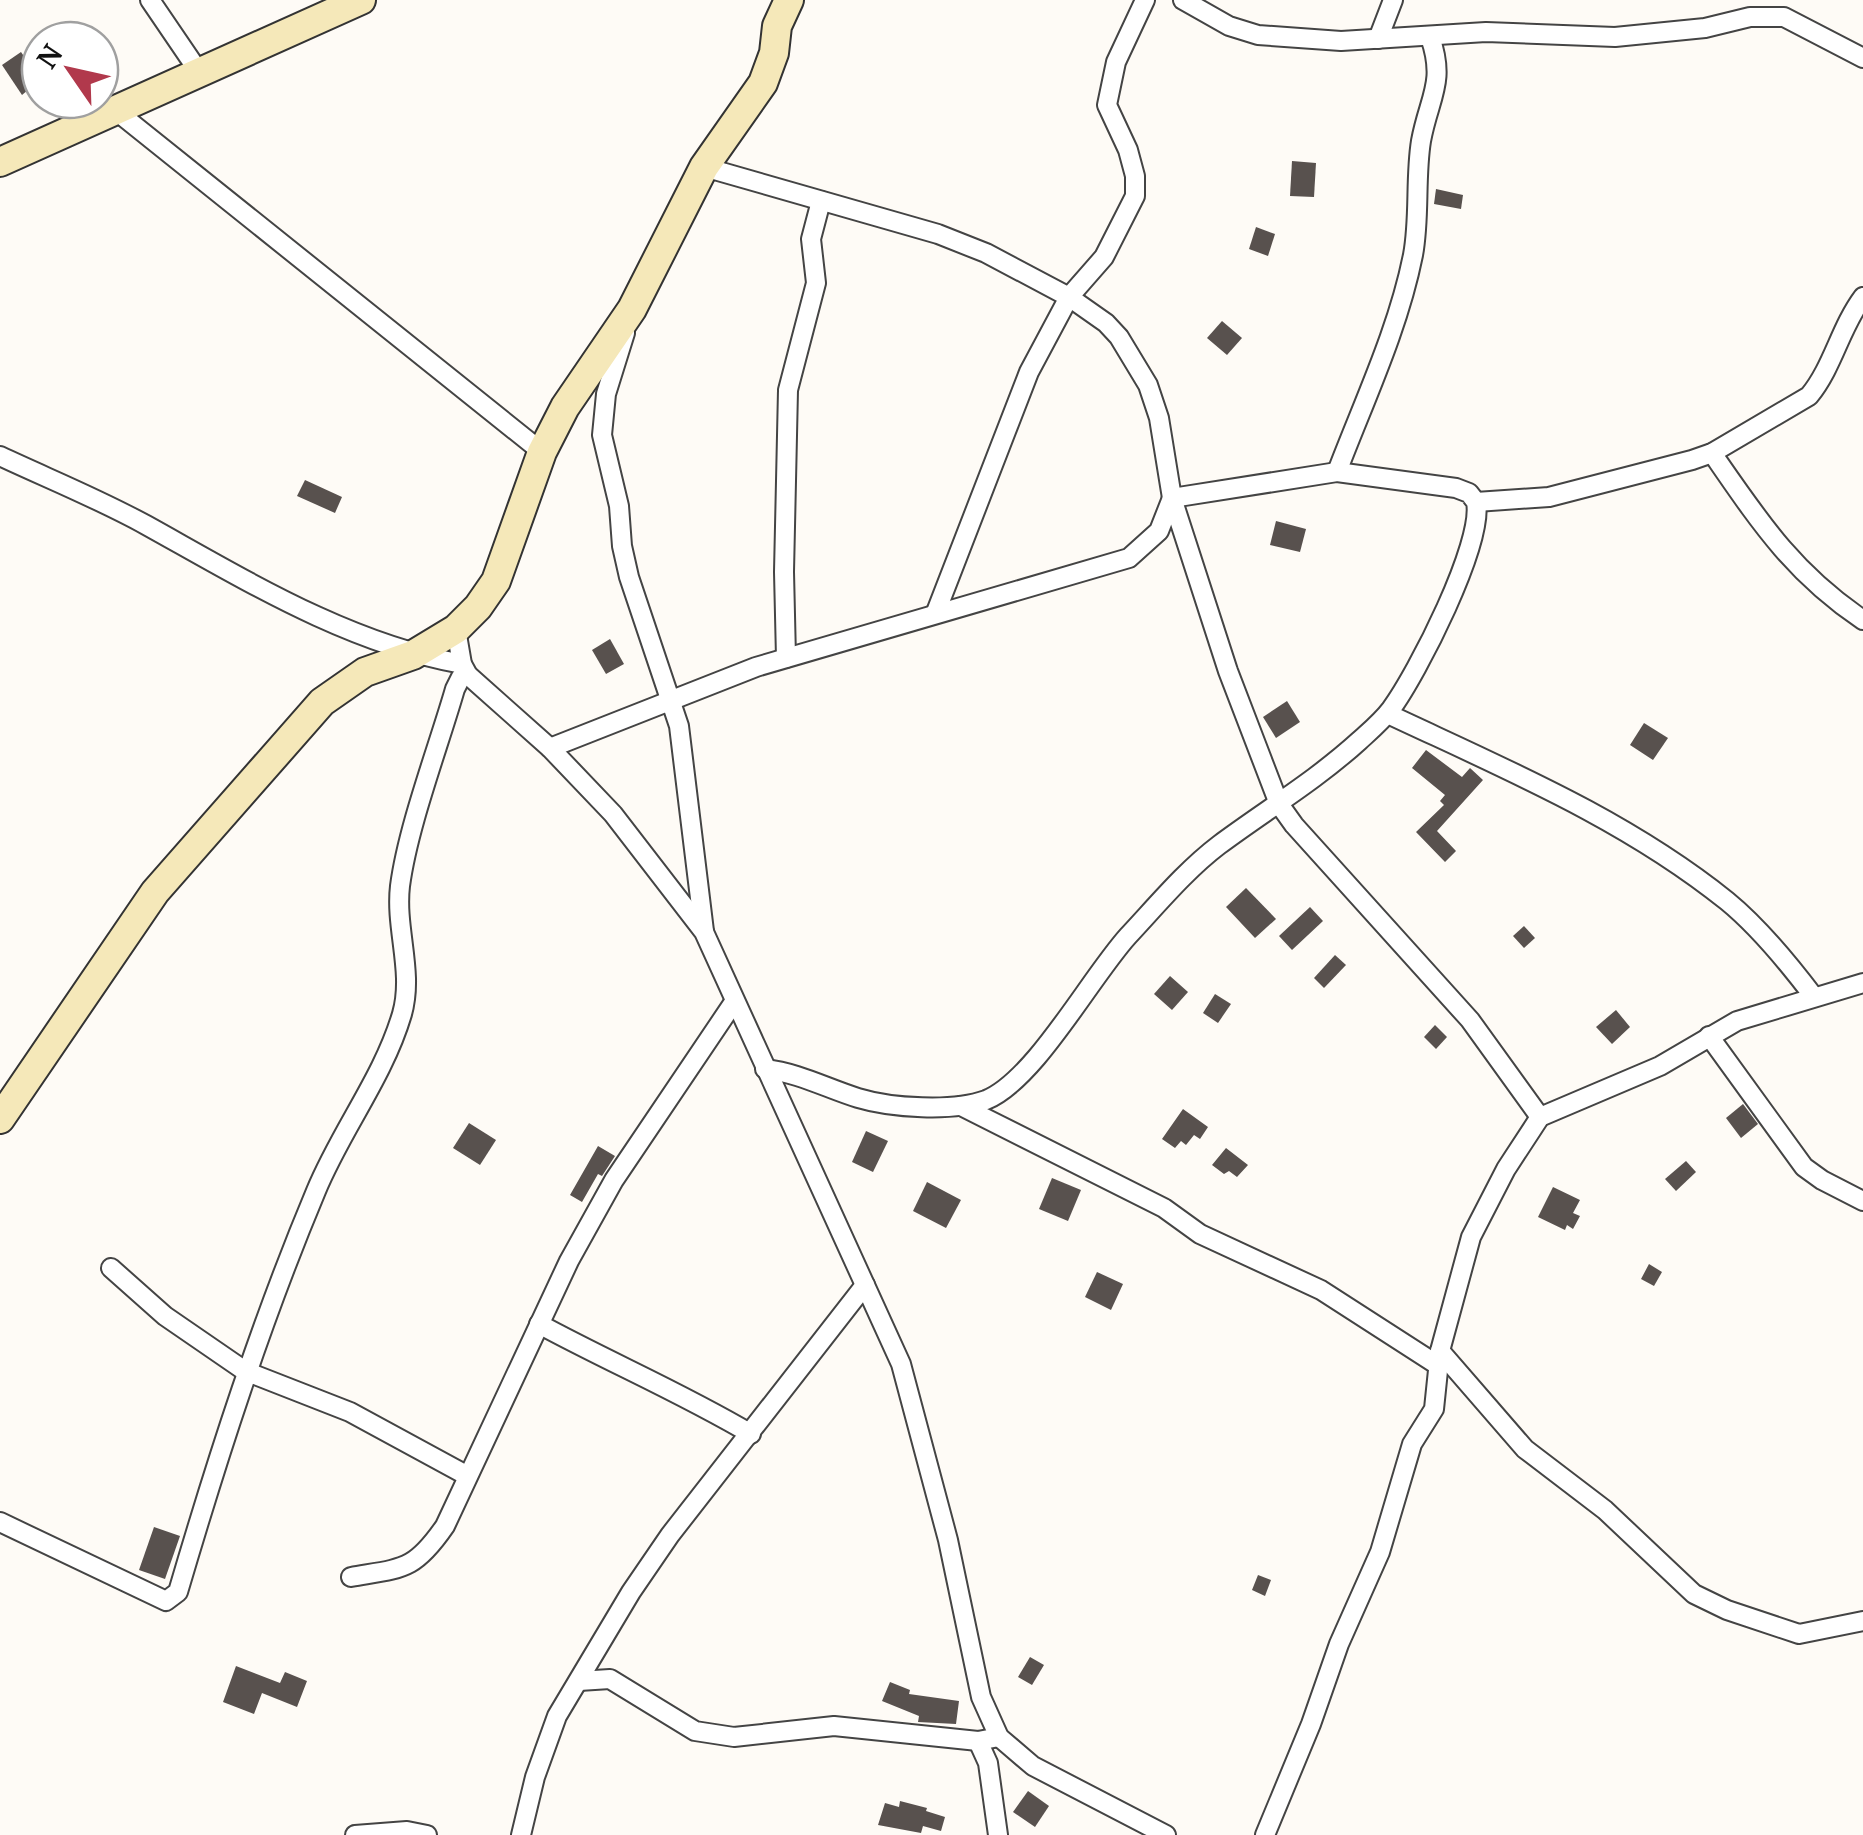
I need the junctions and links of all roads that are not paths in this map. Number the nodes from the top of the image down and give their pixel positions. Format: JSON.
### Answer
{"nodes":[{"id":1,"x":150,"y":0,"type":"edge"},
{"id":2,"x":361,"y":0,"type":"edge"},
{"id":3,"x":788,"y":0,"type":"edge"},
{"id":4,"x":1145,"y":0,"type":"edge"},
{"id":5,"x":1183,"y":0,"type":"edge"},
{"id":6,"x":1393,"y":0,"type":"edge"},
{"id":7,"x":1430,"y":37,"type":"junction"},
{"id":8,"x":1378,"y":39,"type":"junction"},
{"id":9,"x":1863,"y":58,"type":"edge"},
{"id":10,"x":199,"y":72,"type":"junction"},
{"id":11,"x":120,"y":108,"type":"edge"},
{"id":12,"x":120,"y":114,"type":"edge"},
{"id":13,"x":93,"y":120,"type":"edge"},
{"id":14,"x":0,"y":162,"type":"edge"},
{"id":15,"x":704,"y":166,"type":"junction"},
{"id":16,"x":821,"y":202,"type":"junction"},
{"id":17,"x":1069,"y":297,"type":"junction"},
{"id":18,"x":1863,"y":297,"type":"edge"},
{"id":19,"x":632,"y":309,"type":"junction"},
{"id":20,"x":542,"y":452,"type":"junction"},
{"id":21,"x":1712,"y":453,"type":"junction"},
{"id":22,"x":0,"y":456,"type":"edge"},
{"id":23,"x":1336,"y":472,"type":"junction"},
{"id":24,"x":1172,"y":498,"type":"junction"},
{"id":25,"x":1476,"y":502,"type":"junction"},
{"id":26,"x":936,"y":612,"type":"junction"},
{"id":27,"x":1863,"y":620,"type":"edge"},
{"id":28,"x":456,"y":629,"type":"junction"},
{"id":29,"x":355,"y":632,"type":"junction"},
{"id":30,"x":413,"y":655,"type":"junction"},
{"id":31,"x":786,"y":658,"type":"junction"},
{"id":32,"x":465,"y":670,"type":"junction"},
{"id":33,"x":366,"y":672,"type":"junction"},
{"id":34,"x":672,"y":699,"type":"junction"},
{"id":35,"x":1388,"y":714,"type":"junction"},
{"id":36,"x":550,"y":748,"type":"junction"},
{"id":37,"x":1279,"y":804,"type":"junction"},
{"id":38,"x":704,"y":932,"type":"junction"},
{"id":39,"x":1863,"y":983,"type":"edge"},
{"id":40,"x":1814,"y":997,"type":"junction"},
{"id":41,"x":734,"y":1002,"type":"junction"},
{"id":42,"x":1709,"y":1036,"type":"junction"},
{"id":43,"x":765,"y":1069,"type":"junction"},
{"id":44,"x":997,"y":1094,"type":"junction"},
{"id":45,"x":960,"y":1106,"type":"junction"},
{"id":46,"x":1540,"y":1117,"type":"junction"},
{"id":47,"x":0,"y":1118,"type":"edge"},
{"id":48,"x":996,"y":1124,"type":"junction"},
{"id":49,"x":1863,"y":1201,"type":"edge"},
{"id":50,"x":111,"y":1268,"type":"dead end"},
{"id":51,"x":865,"y":1285,"type":"junction"},
{"id":52,"x":538,"y":1324,"type":"junction"},
{"id":53,"x":1440,"y":1358,"type":"junction"},
{"id":54,"x":245,"y":1371,"type":"junction"},
{"id":55,"x":751,"y":1434,"type":"junction"},
{"id":56,"x":466,"y":1475,"type":"junction"},
{"id":57,"x":0,"y":1522,"type":"edge"},
{"id":58,"x":351,"y":1577,"type":"dead end"},
{"id":59,"x":1863,"y":1621,"type":"edge"},
{"id":60,"x":599,"y":1646,"type":"junction"},
{"id":61,"x":610,"y":1679,"type":"junction"},
{"id":62,"x":579,"y":1681,"type":"junction"},
{"id":63,"x":999,"y":1737,"type":"junction"},
{"id":64,"x":978,"y":1741,"type":"junction"},
{"id":65,"x":354,"y":1835,"type":"edge"},
{"id":66,"x":427,"y":1835,"type":"edge"},
{"id":67,"x":521,"y":1835,"type":"edge"},
{"id":68,"x":998,"y":1835,"type":"edge"},
{"id":69,"x":1166,"y":1835,"type":"edge"},
{"id":70,"x":1264,"y":1835,"type":"edge"}],
"edges":[{"from":1,"to":10,"type":"street"},
{"from":2,"to":10,"type":"street"},
{"from":3,"to":15,"type":"street"},
{"from":4,"to":17,"type":"street"},
{"from":5,"to":8,"type":"street"},
{"from":6,"to":8,"type":"street"},
{"from":7,"to":8,"type":"street"},
{"from":7,"to":9,"type":"street"},
{"from":7,"to":23,"type":"street"},
{"from":10,"to":11,"type":"street"},
{"from":12,"to":20,"type":"street"},
{"from":13,"to":14,"type":"street"},
{"from":15,"to":16,"type":"street"},
{"from":15,"to":19,"type":"street"},
{"from":16,"to":17,"type":"street"},
{"from":16,"to":31,"type":"street"},
{"from":17,"to":24,"type":"street"},
{"from":17,"to":26,"type":"street"},
{"from":18,"to":21,"type":"street"},
{"from":19,"to":20,"type":"street"},
{"from":19,"to":34,"type":"street"},
{"from":20,"to":28,"type":"street"},
{"from":21,"to":25,"type":"street"},
{"from":21,"to":27,"type":"street"},
{"from":22,"to":29,"type":"street"},
{"from":23,"to":24,"type":"street"},
{"from":23,"to":25,"type":"street"},
{"from":24,"to":26,"type":"street"},
{"from":24,"to":37,"type":"street"},
{"from":25,"to":35,"type":"street"},
{"from":26,"to":31,"type":"street"},
{"from":28,"to":30,"type":"street"},
{"from":28,"to":32,"type":"street"},
{"from":29,"to":30,"type":"street"},
{"from":29,"to":33,"type":"street"},
{"from":30,"to":32,"type":"street"},
{"from":30,"to":33,"type":"street"},
{"from":31,"to":34,"type":"street"},
{"from":32,"to":36,"type":"street"},
{"from":32,"to":54,"type":"street"},
{"from":33,"to":47,"type":"street"},
{"from":34,"to":36,"type":"street"},
{"from":34,"to":38,"type":"street"},
{"from":35,"to":37,"type":"street"},
{"from":35,"to":40,"type":"street"},
{"from":36,"to":38,"type":"street"},
{"from":37,"to":44,"type":"street"},
{"from":37,"to":46,"type":"street"},
{"from":38,"to":41,"type":"street"},
{"from":39,"to":40,"type":"street"},
{"from":40,"to":42,"type":"street"},
{"from":41,"to":43,"type":"street"},
{"from":41,"to":52,"type":"street"},
{"from":42,"to":46,"type":"street"},
{"from":42,"to":49,"type":"street"},
{"from":43,"to":45,"type":"street"},
{"from":43,"to":51,"type":"street"},
{"from":44,"to":45,"type":"street"},
{"from":44,"to":48,"type":"street"},
{"from":45,"to":48,"type":"street"},
{"from":46,"to":53,"type":"street"},
{"from":48,"to":53,"type":"street"},
{"from":50,"to":54,"type":"street"},
{"from":51,"to":55,"type":"street"},
{"from":51,"to":63,"type":"street"},
{"from":52,"to":55,"type":"street"},
{"from":52,"to":56,"type":"street"},
{"from":53,"to":59,"type":"street"},
{"from":53,"to":70,"type":"street"},
{"from":54,"to":56,"type":"street"},
{"from":54,"to":57,"type":"street"},
{"from":55,"to":60,"type":"street"},
{"from":56,"to":58,"type":"street"},
{"from":60,"to":61,"type":"street"},
{"from":60,"to":62,"type":"street"},
{"from":61,"to":62,"type":"street"},
{"from":61,"to":64,"type":"street"},
{"from":62,"to":67,"type":"street"},
{"from":63,"to":64,"type":"street"},
{"from":63,"to":69,"type":"street"},
{"from":64,"to":68,"type":"street"},
{"from":65,"to":66,"type":"street"}]}
